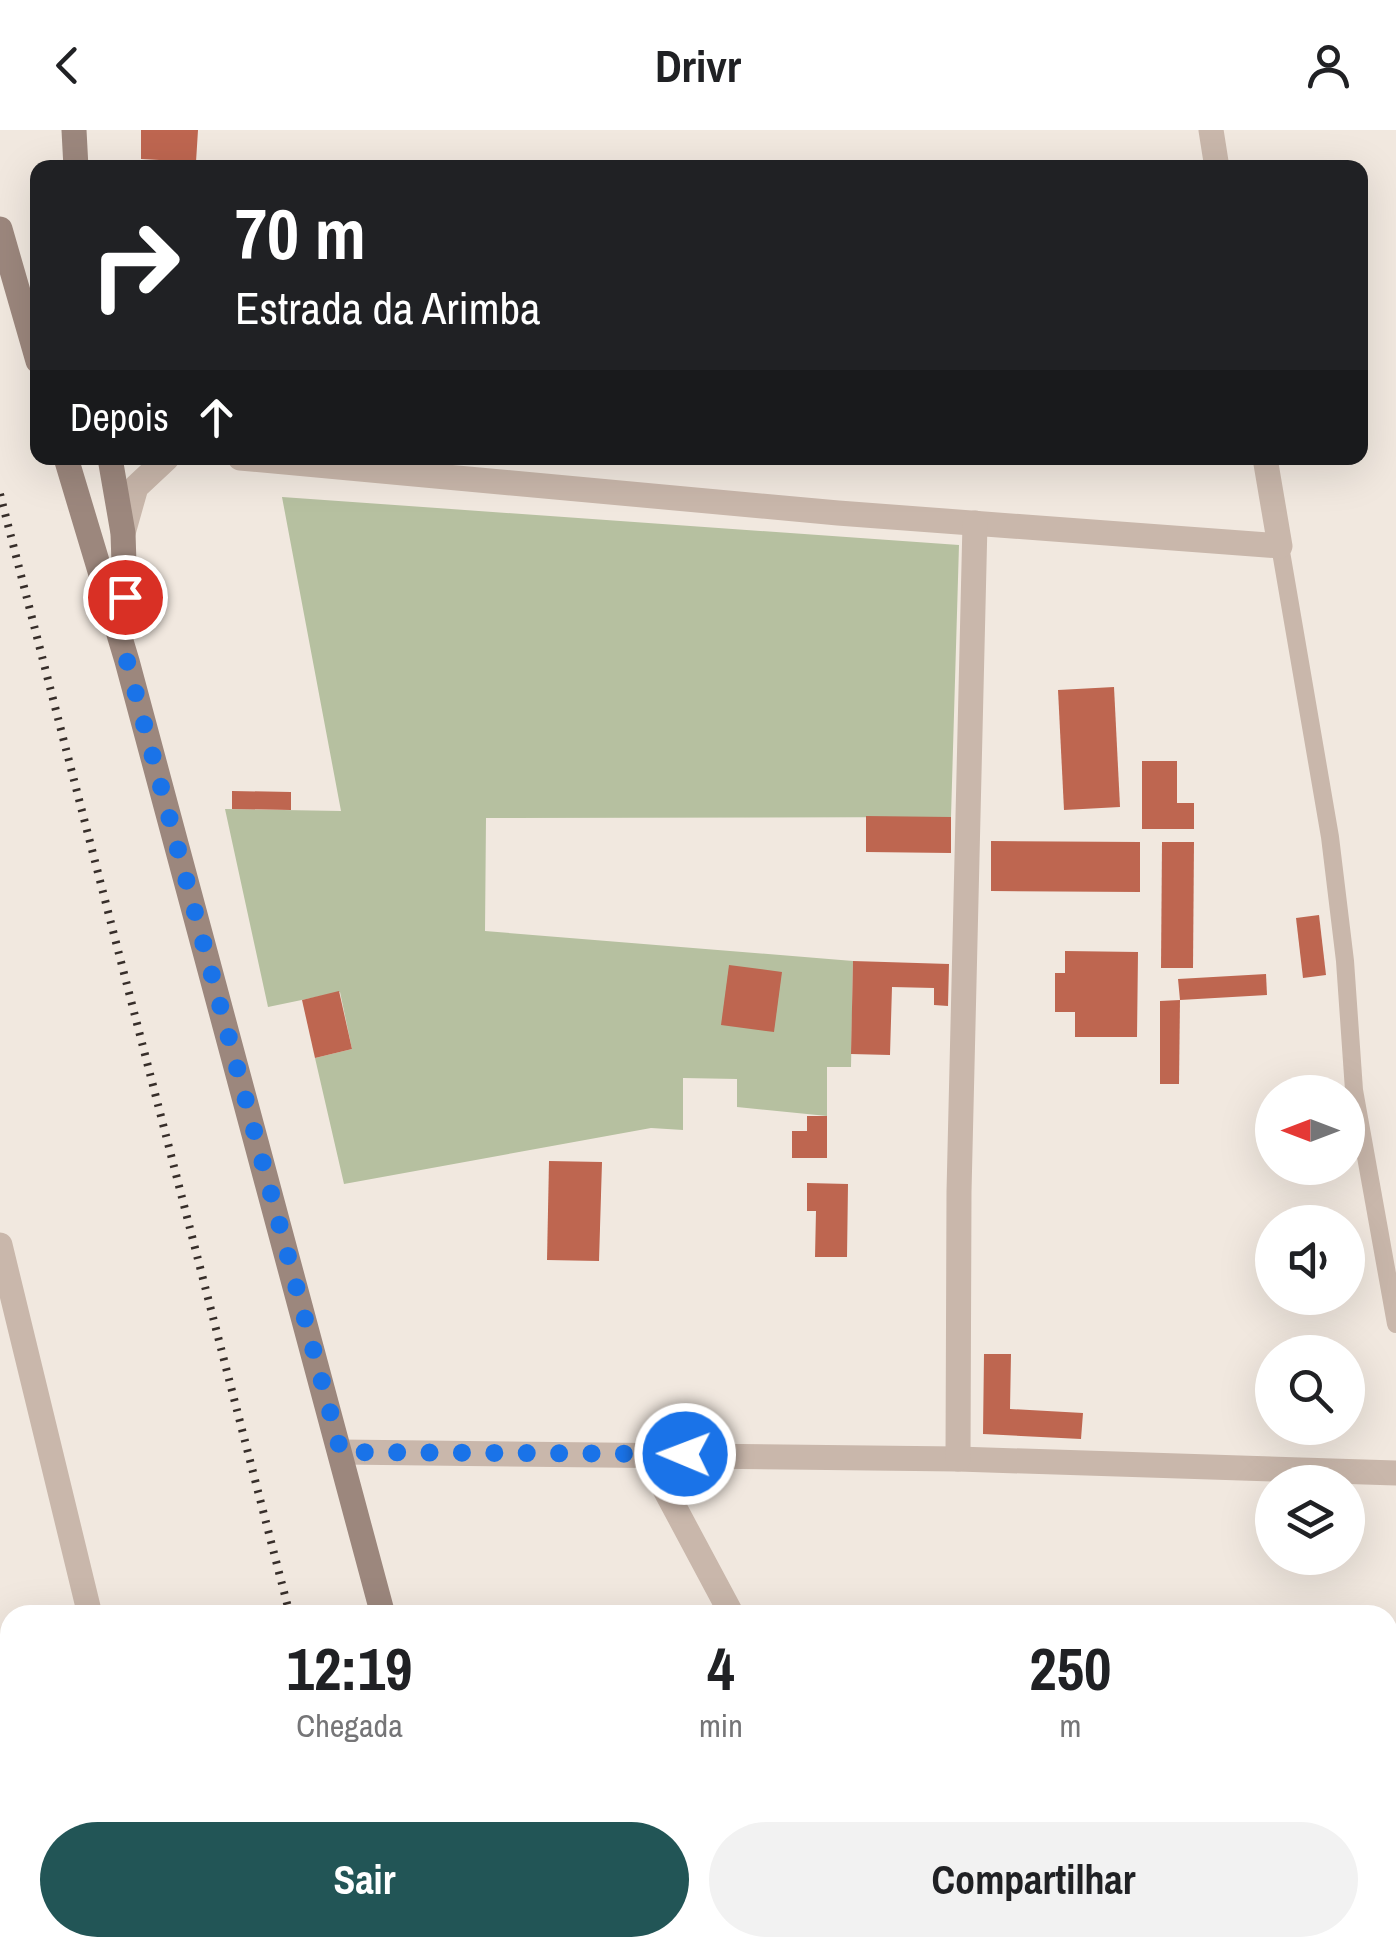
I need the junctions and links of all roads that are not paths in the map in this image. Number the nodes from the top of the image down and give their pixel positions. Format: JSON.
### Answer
{"nodes":[{"id":1,"x":74,"y":130,"type":"edge"},
{"id":2,"x":1211,"y":130,"type":"edge"},
{"id":3,"x":76,"y":160,"type":"edge"},
{"id":4,"x":1217,"y":160,"type":"edge"},
{"id":5,"x":0,"y":229,"type":"edge"},
{"id":6,"x":30,"y":333,"type":"edge"},
{"id":7,"x":68,"y":465,"type":"edge"},
{"id":8,"x":111,"y":465,"type":"edge"},
{"id":9,"x":160,"y":465,"type":"edge"},
{"id":10,"x":319,"y":465,"type":"edge"},
{"id":11,"x":1267,"y":465,"type":"edge"},
{"id":12,"x":975,"y":523,"type":"junction"},
{"id":13,"x":122,"y":533,"type":"junction"},
{"id":14,"x":1280,"y":546,"type":"junction"},
{"id":15,"x":127,"y":661,"type":"junction"},
{"id":16,"x":0,"y":1245,"type":"edge"},
{"id":17,"x":1396,"y":1324,"type":"edge"},
{"id":18,"x":341,"y":1452,"type":"junction"},
{"id":19,"x":646,"y":1454,"type":"junction"},
{"id":20,"x":958,"y":1459,"type":"junction"},
{"id":21,"x":1396,"y":1473,"type":"edge"},
{"id":22,"x":88,"y":1605,"type":"edge"},
{"id":23,"x":380,"y":1605,"type":"edge"},
{"id":24,"x":727,"y":1605,"type":"edge"}],
"edges":[{"from":1,"to":3,"type":"main road"},
{"from":2,"to":4,"type":"street"},
{"from":5,"to":6,"type":"main road"},
{"from":7,"to":15,"type":"main road"},
{"from":8,"to":13,"type":"main road"},
{"from":9,"to":13,"type":"street"},
{"from":10,"to":12,"type":"street"},
{"from":11,"to":14,"type":"street"},
{"from":12,"to":14,"type":"street"},
{"from":12,"to":20,"type":"street"},
{"from":13,"to":15,"type":"main road"},
{"from":14,"to":17,"type":"lane"},
{"from":15,"to":18,"type":"main road"},
{"from":16,"to":22,"type":"street"},
{"from":18,"to":19,"type":"street"},
{"from":18,"to":23,"type":"main road"},
{"from":19,"to":20,"type":"street"},
{"from":19,"to":24,"type":"street"},
{"from":20,"to":21,"type":"street"}]}
